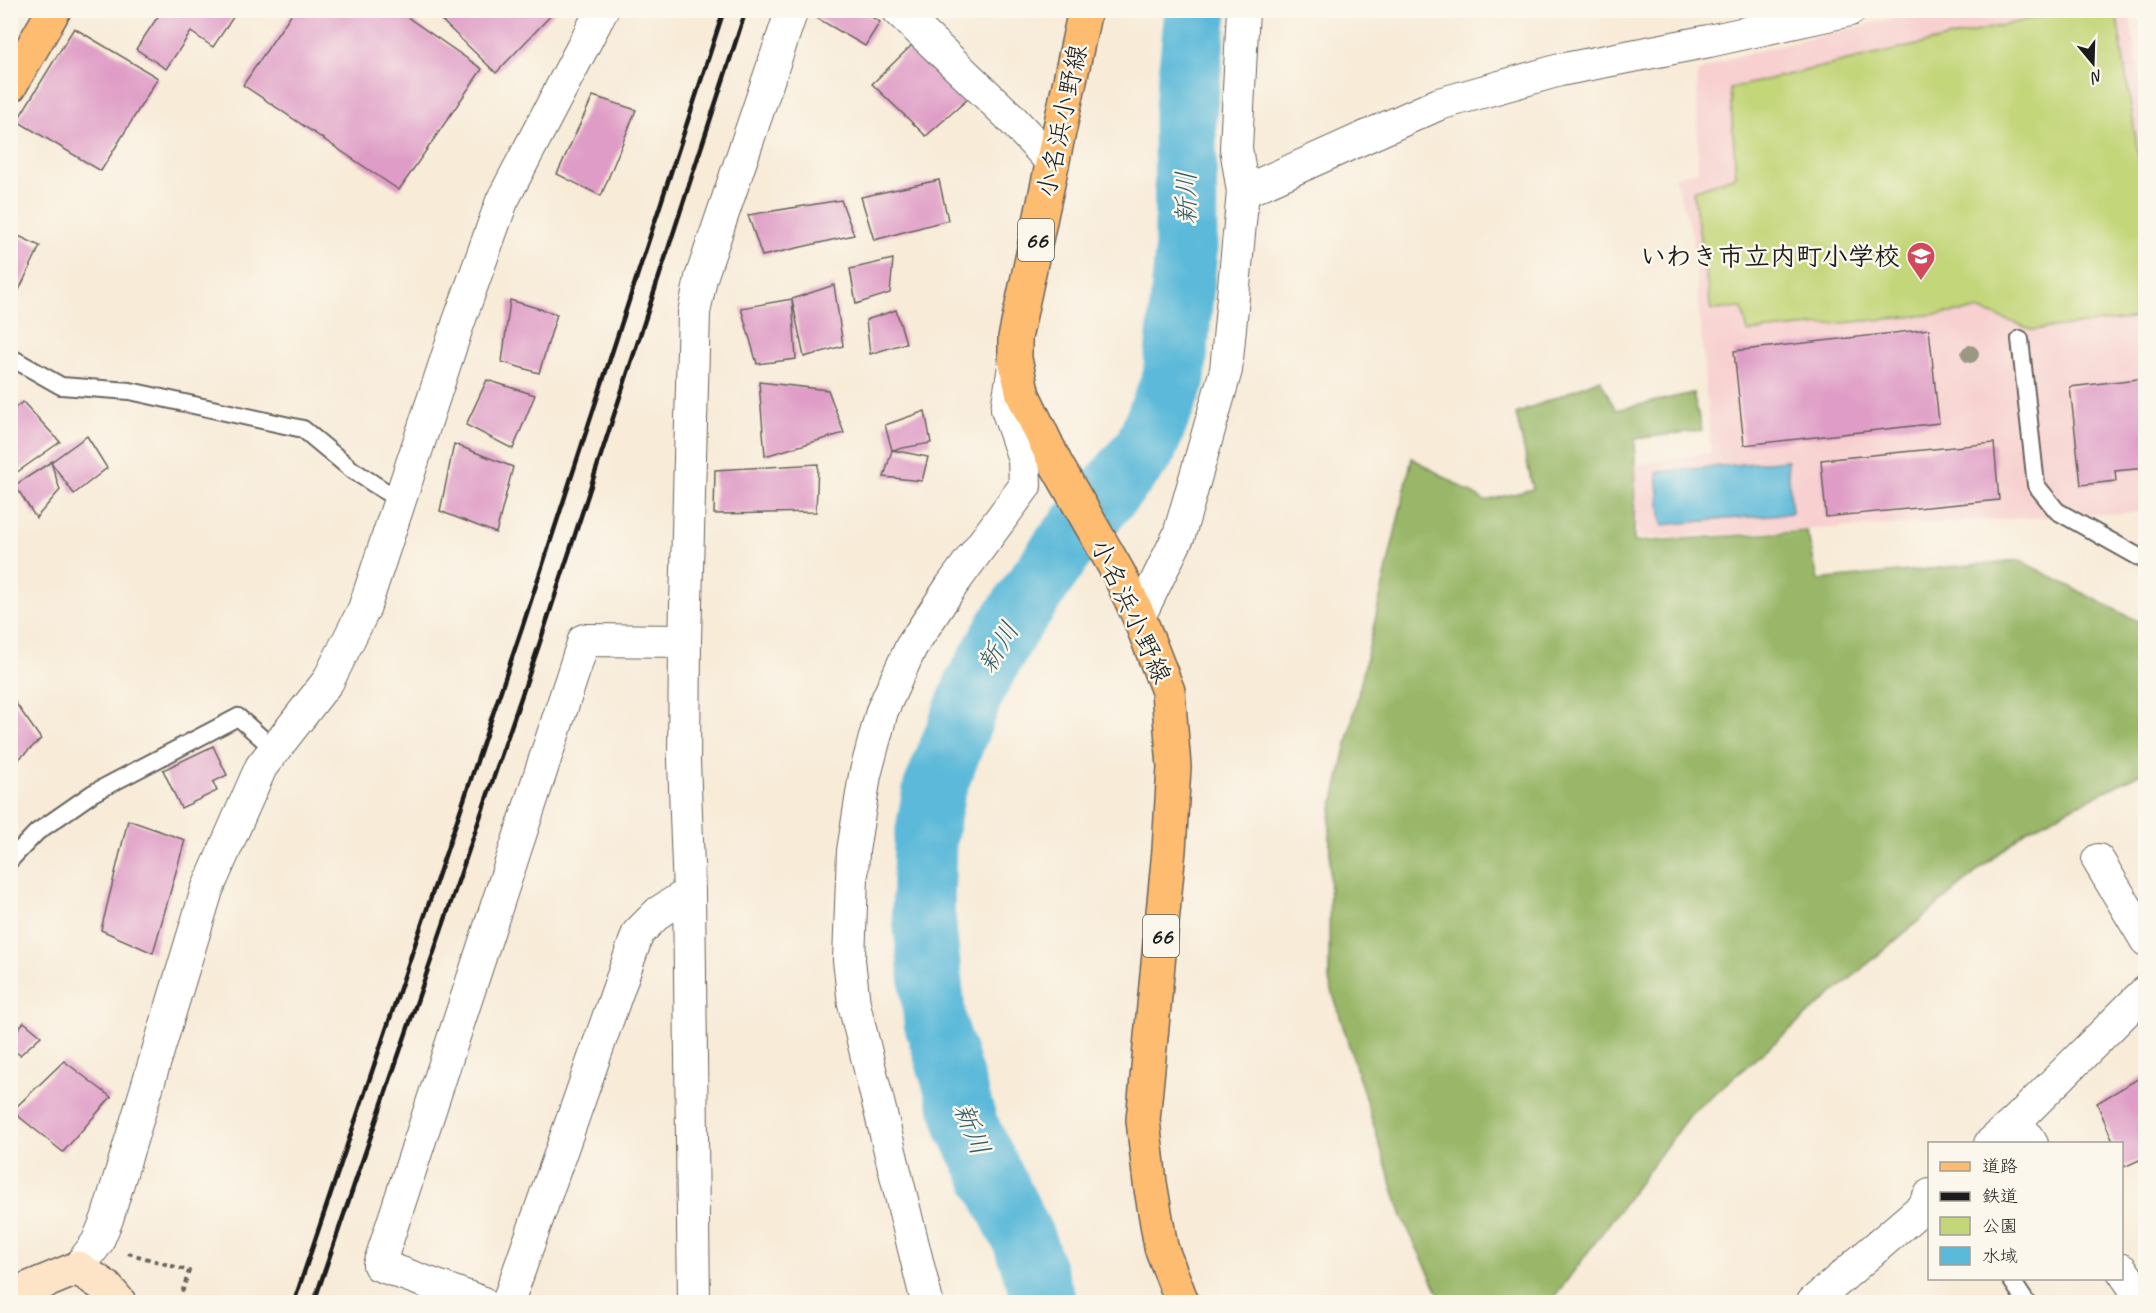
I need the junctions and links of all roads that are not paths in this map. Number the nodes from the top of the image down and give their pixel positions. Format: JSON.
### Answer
{"nodes":[{"id":1,"x":54,"y":10,"type":"edge"},
{"id":2,"x":602,"y":10,"type":"edge"},
{"id":3,"x":792,"y":10,"type":"edge"},
{"id":4,"x":898,"y":10,"type":"edge"},
{"id":5,"x":1085,"y":10,"type":"edge"},
{"id":6,"x":1242,"y":10,"type":"edge"},
{"id":7,"x":1850,"y":10,"type":"edge"},
{"id":8,"x":10,"y":86,"type":"edge"},
{"id":9,"x":1053,"y":162,"type":"junction"},
{"id":10,"x":1242,"y":192,"type":"junction"},
{"id":11,"x":2020,"y":339,"type":"dead end"},
{"id":12,"x":10,"y":357,"type":"edge"},
{"id":13,"x":1016,"y":359,"type":"junction"},
{"id":14,"x":400,"y":501,"type":"junction"},
{"id":15,"x":2145,"y":561,"type":"edge"},
{"id":16,"x":1139,"y":617,"type":"junction"},
{"id":17,"x":685,"y":641,"type":"junction"},
{"id":18,"x":274,"y":749,"type":"junction"},
{"id":19,"x":10,"y":860,"type":"edge"},
{"id":20,"x":2098,"y":860,"type":"dead end"},
{"id":21,"x":689,"y":893,"type":"junction"},
{"id":22,"x":2145,"y":940,"type":"edge"},
{"id":23,"x":2145,"y":991,"type":"edge"},
{"id":24,"x":2024,"y":1132,"type":"edge"},
{"id":25,"x":1993,"y":1142,"type":"edge"},
{"id":26,"x":1928,"y":1196,"type":"edge"},
{"id":27,"x":78,"y":1268,"type":"junction"},
{"id":28,"x":2123,"y":1273,"type":"edge"},
{"id":29,"x":2011,"y":1280,"type":"edge"},
{"id":30,"x":10,"y":1296,"type":"edge"},
{"id":31,"x":119,"y":1302,"type":"edge"},
{"id":32,"x":481,"y":1302,"type":"edge"},
{"id":33,"x":507,"y":1302,"type":"edge"},
{"id":34,"x":694,"y":1302,"type":"edge"},
{"id":35,"x":927,"y":1302,"type":"edge"},
{"id":36,"x":1182,"y":1302,"type":"edge"},
{"id":37,"x":1813,"y":1302,"type":"edge"},
{"id":38,"x":2026,"y":1302,"type":"edge"},
{"id":39,"x":2144,"y":1302,"type":"edge"}],
"edges":[{"from":1,"to":8,"type":"main road"},
{"from":2,"to":14,"type":"street"},
{"from":3,"to":17,"type":"street"},
{"from":4,"to":9,"type":"street"},
{"from":5,"to":9,"type":"main road","name":"小名浜小野線","number":"66"},
{"from":6,"to":10,"type":"street"},
{"from":7,"to":10,"type":"street"},
{"from":9,"to":13,"type":"main road","name":"小名浜小野線","number":"66"},
{"from":10,"to":16,"type":"street"},
{"from":11,"to":15,"type":"lane"},
{"from":12,"to":14,"type":"lane"},
{"from":13,"to":16,"type":"main road","name":"小名浜小野線","number":"66"},
{"from":13,"to":35,"type":"street"},
{"from":14,"to":18,"type":"street"},
{"from":16,"to":36,"type":"main road","name":"小名浜小野線","number":"66"},
{"from":17,"to":21,"type":"street"},
{"from":17,"to":32,"type":"street"},
{"from":18,"to":19,"type":"lane"},
{"from":18,"to":27,"type":"street"},
{"from":20,"to":22,"type":"street"},
{"from":21,"to":33,"type":"street"},
{"from":21,"to":34,"type":"street"},
{"from":23,"to":24,"type":"street"},
{"from":24,"to":25,"type":"street"},
{"from":26,"to":37,"type":"street"},
{"from":27,"to":30,"type":"street"},
{"from":27,"to":31,"type":"street"},
{"from":28,"to":39,"type":"street"},
{"from":29,"to":38,"type":"lane"}]}
